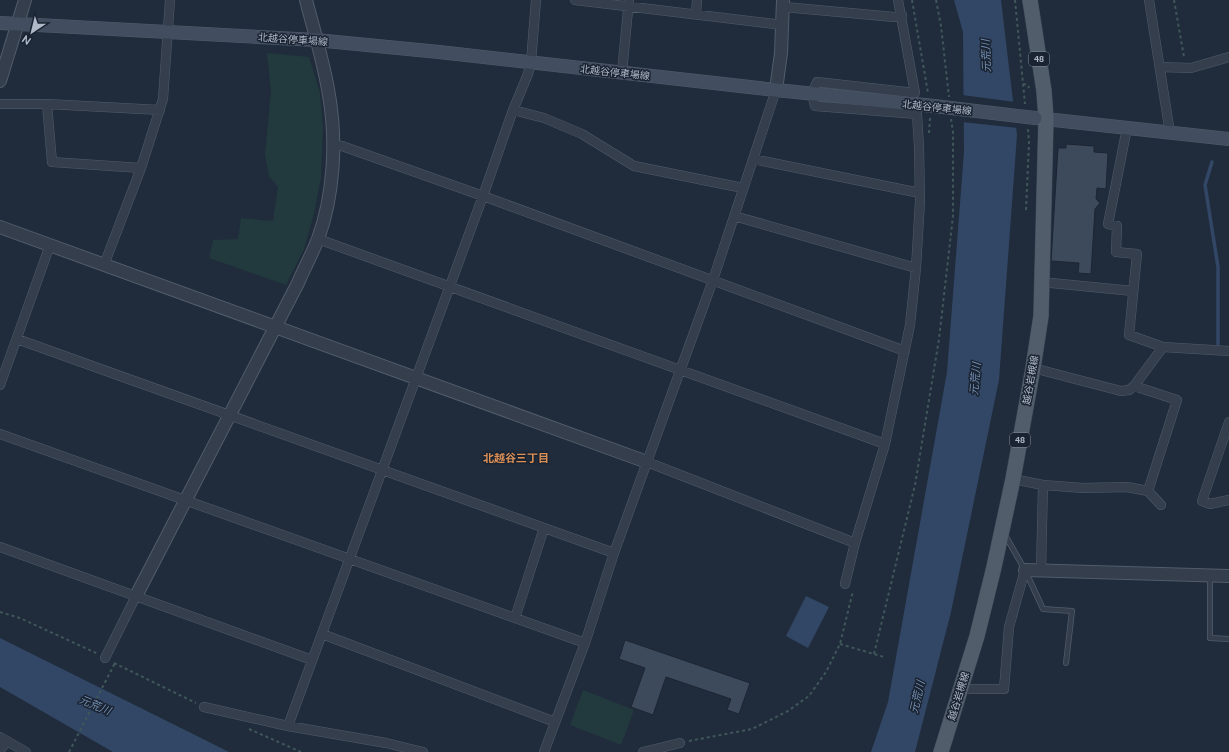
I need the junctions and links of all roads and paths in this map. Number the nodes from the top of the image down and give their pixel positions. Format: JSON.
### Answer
{"nodes":[{"id":1,"x":25,"y":0,"type":"edge"},
{"id":2,"x":170,"y":0,"type":"edge"},
{"id":3,"x":306,"y":0,"type":"edge"},
{"id":4,"x":536,"y":0,"type":"edge"},
{"id":5,"x":575,"y":0,"type":"edge"},
{"id":6,"x":697,"y":0,"type":"edge"},
{"id":7,"x":898,"y":0,"type":"edge"},
{"id":8,"x":912,"y":0,"type":"edge"},
{"id":9,"x":936,"y":0,"type":"edge"},
{"id":10,"x":1030,"y":0,"type":"edge"},
{"id":11,"x":1149,"y":0,"type":"edge"},
{"id":12,"x":1174,"y":0,"type":"edge"},
{"id":13,"x":628,"y":3,"type":"edge"},
{"id":14,"x":784,"y":3,"type":"edge"},
{"id":15,"x":696,"y":14,"type":"junction"},
{"id":16,"x":902,"y":15,"type":"junction"},
{"id":17,"x":0,"y":23,"type":"edge"},
{"id":18,"x":18,"y":25,"type":"junction"},
{"id":19,"x":783,"y":25,"type":"junction"},
{"id":20,"x":168,"y":32,"type":"junction"},
{"id":21,"x":316,"y":40,"type":"junction"},
{"id":22,"x":1229,"y":57,"type":"edge"},
{"id":23,"x":531,"y":62,"type":"junction"},
{"id":24,"x":1160,"y":68,"type":"junction"},
{"id":25,"x":1186,"y":68,"type":"junction"},
{"id":26,"x":622,"y":72,"type":"junction"},
{"id":27,"x":0,"y":81,"type":"edge"},
{"id":28,"x":1023,"y":84,"type":"dead end"},
{"id":29,"x":1028,"y":85,"type":"dead end"},
{"id":30,"x":776,"y":90,"type":"junction"},
{"id":31,"x":812,"y":94,"type":"junction"},
{"id":32,"x":950,"y":102,"type":"dead end"},
{"id":33,"x":0,"y":104,"type":"edge"},
{"id":34,"x":47,"y":104,"type":"junction"},
{"id":35,"x":928,"y":106,"type":"junction"},
{"id":36,"x":160,"y":110,"type":"junction"},
{"id":37,"x":513,"y":110,"type":"junction"},
{"id":38,"x":951,"y":117,"type":"dead end"},
{"id":39,"x":1041,"y":118,"type":"junction"},
{"id":40,"x":1127,"y":128,"type":"junction"},
{"id":41,"x":1170,"y":133,"type":"junction"},
{"id":42,"x":929,"y":138,"type":"dead end"},
{"id":43,"x":1229,"y":139,"type":"edge"},
{"id":44,"x":333,"y":145,"type":"junction"},
{"id":45,"x":753,"y":159,"type":"junction"},
{"id":46,"x":141,"y":168,"type":"junction"},
{"id":47,"x":743,"y":188,"type":"junction"},
{"id":48,"x":920,"y":193,"type":"junction"},
{"id":49,"x":483,"y":196,"type":"junction"},
{"id":50,"x":734,"y":216,"type":"junction"},
{"id":51,"x":0,"y":227,"type":"edge"},
{"id":52,"x":318,"y":239,"type":"junction"},
{"id":53,"x":50,"y":246,"type":"junction"},
{"id":54,"x":104,"y":265,"type":"junction"},
{"id":55,"x":916,"y":268,"type":"junction"},
{"id":56,"x":713,"y":280,"type":"junction"},
{"id":57,"x":1041,"y":282,"type":"junction"},
{"id":58,"x":450,"y":286,"type":"junction"},
{"id":59,"x":1133,"y":291,"type":"junction"},
{"id":60,"x":275,"y":327,"type":"junction"},
{"id":61,"x":16,"y":339,"type":"junction"},
{"id":62,"x":1163,"y":347,"type":"junction"},
{"id":63,"x":905,"y":350,"type":"junction"},
{"id":64,"x":1229,"y":351,"type":"edge"},
{"id":65,"x":1033,"y":368,"type":"junction"},
{"id":66,"x":681,"y":370,"type":"junction"},
{"id":67,"x":417,"y":378,"type":"junction"},
{"id":68,"x":0,"y":385,"type":"edge"},
{"id":69,"x":1134,"y":386,"type":"junction"},
{"id":70,"x":229,"y":415,"type":"junction"},
{"id":71,"x":1229,"y":422,"type":"edge"},
{"id":72,"x":0,"y":434,"type":"edge"},
{"id":73,"x":885,"y":444,"type":"junction"},
{"id":74,"x":647,"y":462,"type":"junction"},
{"id":75,"x":383,"y":470,"type":"junction"},
{"id":76,"x":1012,"y":479,"type":"junction"},
{"id":77,"x":1042,"y":484,"type":"junction"},
{"id":78,"x":1148,"y":491,"type":"junction"},
{"id":79,"x":1229,"y":500,"type":"edge"},
{"id":80,"x":185,"y":501,"type":"junction"},
{"id":81,"x":1162,"y":505,"type":"dead end"},
{"id":82,"x":544,"y":528,"type":"junction"},
{"id":83,"x":1002,"y":530,"type":"junction"},
{"id":84,"x":855,"y":543,"type":"junction"},
{"id":85,"x":0,"y":547,"type":"edge"},
{"id":86,"x":614,"y":553,"type":"junction"},
{"id":87,"x":350,"y":559,"type":"junction"},
{"id":88,"x":1025,"y":570,"type":"junction"},
{"id":89,"x":1041,"y":570,"type":"junction"},
{"id":90,"x":1210,"y":575,"type":"junction"},
{"id":91,"x":1229,"y":576,"type":"edge"},
{"id":92,"x":845,"y":584,"type":"dead end"},
{"id":93,"x":853,"y":591,"type":"dead end"},
{"id":94,"x":136,"y":596,"type":"junction"},
{"id":95,"x":0,"y":612,"type":"edge"},
{"id":96,"x":515,"y":618,"type":"junction"},
{"id":97,"x":322,"y":634,"type":"junction"},
{"id":98,"x":1229,"y":639,"type":"edge"},
{"id":99,"x":585,"y":643,"type":"junction"},
{"id":100,"x":840,"y":644,"type":"junction"},
{"id":101,"x":874,"y":654,"type":"junction"},
{"id":102,"x":884,"y":657,"type":"dead end"},
{"id":103,"x":105,"y":658,"type":"junction"},
{"id":104,"x":312,"y":660,"type":"junction"},
{"id":105,"x":114,"y":664,"type":"junction"},
{"id":106,"x":1066,"y":664,"type":"dead end"},
{"id":107,"x":960,"y":689,"type":"junction"},
{"id":108,"x":204,"y":707,"type":"joint"},
{"id":109,"x":556,"y":722,"type":"junction"},
{"id":110,"x":244,"y":726,"type":"dead end"},
{"id":111,"x":288,"y":726,"type":"junction"},
{"id":112,"x":4,"y":739,"type":"edge"},
{"id":113,"x":680,"y":743,"type":"joint"},
{"id":114,"x":0,"y":750,"type":"edge"},
{"id":115,"x":26,"y":752,"type":"edge"},
{"id":116,"x":69,"y":752,"type":"edge"},
{"id":117,"x":301,"y":752,"type":"edge"},
{"id":118,"x":423,"y":752,"type":"edge"},
{"id":119,"x":544,"y":752,"type":"edge"},
{"id":120,"x":642,"y":752,"type":"edge"},
{"id":121,"x":941,"y":752,"type":"edge"}],
"edges":[{"from":1,"to":18,"type":"street"},
{"from":2,"to":20,"type":"street"},
{"from":3,"to":21,"type":"street"},
{"from":4,"to":23,"type":"street"},
{"from":5,"to":13,"type":"street"},
{"from":6,"to":15,"type":"street"},
{"from":7,"to":16,"type":"street"},
{"from":8,"to":35,"type":"path"},
{"from":9,"to":32,"type":"path"},
{"from":10,"to":39,"type":"main road","name":"越谷岩槻線","number":"48"},
{"from":11,"to":24,"type":"street"},
{"from":12,"to":25,"type":"path"},
{"from":13,"to":15,"type":"street"},
{"from":13,"to":26,"type":"street"},
{"from":14,"to":16,"type":"street"},
{"from":14,"to":19,"type":"street"},
{"from":15,"to":19,"type":"street"},
{"from":16,"to":31,"type":"street"},
{"from":17,"to":18,"type":"main road","name":"北越谷停車場線"},
{"from":18,"to":20,"type":"main road","name":"北越谷停車場線"},
{"from":18,"to":27,"type":"street"},
{"from":19,"to":30,"type":"street"},
{"from":20,"to":21,"type":"main road","name":"北越谷停車場線"},
{"from":20,"to":36,"type":"street"},
{"from":21,"to":23,"type":"main road","name":"北越谷停車場線"},
{"from":21,"to":44,"type":"street"},
{"from":22,"to":25,"type":"street"},
{"from":23,"to":26,"type":"main road","name":"北越谷停車場線"},
{"from":23,"to":37,"type":"street"},
{"from":24,"to":25,"type":"street"},
{"from":24,"to":41,"type":"street"},
{"from":26,"to":30,"type":"main road","name":"北越谷停車場線"},
{"from":28,"to":29,"type":"path"},
{"from":30,"to":31,"type":"main road","name":"北越谷停車場線"},
{"from":30,"to":45,"type":"street"},
{"from":31,"to":35,"type":"main road","name":"北越谷停車場線"},
{"from":31,"to":48,"type":"street"},
{"from":33,"to":34,"type":"street"},
{"from":34,"to":36,"type":"street"},
{"from":34,"to":46,"type":"street"},
{"from":35,"to":39,"type":"main road","name":"北越谷停車場線","bridge":true},
{"from":35,"to":42,"type":"path"},
{"from":36,"to":46,"type":"street"},
{"from":37,"to":47,"type":"street"},
{"from":37,"to":49,"type":"street"},
{"from":38,"to":101,"type":"path"},
{"from":39,"to":40,"type":"main road","name":"北越谷停車場線"},
{"from":39,"to":57,"type":"main road","name":"越谷岩槻線","number":"48"},
{"from":40,"to":41,"type":"main road","name":"北越谷停車場線"},
{"from":40,"to":59,"type":"street"},
{"from":41,"to":43,"type":"main road","name":"北越谷停車場線"},
{"from":44,"to":49,"type":"street"},
{"from":44,"to":52,"type":"street"},
{"from":45,"to":47,"type":"street"},
{"from":45,"to":48,"type":"street"},
{"from":46,"to":54,"type":"street"},
{"from":47,"to":50,"type":"street"},
{"from":48,"to":55,"type":"street"},
{"from":49,"to":56,"type":"street"},
{"from":49,"to":58,"type":"street"},
{"from":50,"to":55,"type":"street"},
{"from":50,"to":56,"type":"street"},
{"from":51,"to":53,"type":"street"},
{"from":52,"to":58,"type":"street"},
{"from":52,"to":60,"type":"street"},
{"from":53,"to":54,"type":"street"},
{"from":53,"to":61,"type":"street"},
{"from":54,"to":60,"type":"street"},
{"from":55,"to":63,"type":"street"},
{"from":56,"to":63,"type":"street"},
{"from":56,"to":66,"type":"street"},
{"from":57,"to":59,"type":"street"},
{"from":57,"to":65,"type":"main road","name":"越谷岩槻線","number":"48"},
{"from":58,"to":66,"type":"street"},
{"from":58,"to":67,"type":"street"},
{"from":59,"to":62,"type":"street"},
{"from":60,"to":67,"type":"street"},
{"from":60,"to":70,"type":"street"},
{"from":61,"to":68,"type":"street"},
{"from":61,"to":70,"type":"street"},
{"from":62,"to":64,"type":"street"},
{"from":62,"to":69,"type":"street"},
{"from":63,"to":73,"type":"street"},
{"from":65,"to":69,"type":"street"},
{"from":65,"to":76,"type":"main road","name":"越谷岩槻線","number":"48"},
{"from":66,"to":73,"type":"street"},
{"from":66,"to":74,"type":"street"},
{"from":67,"to":74,"type":"street"},
{"from":67,"to":75,"type":"street"},
{"from":69,"to":78,"type":"street"},
{"from":70,"to":75,"type":"street"},
{"from":70,"to":80,"type":"street"},
{"from":71,"to":79,"type":"street"},
{"from":72,"to":80,"type":"street"},
{"from":73,"to":84,"type":"street"},
{"from":74,"to":84,"type":"street"},
{"from":74,"to":86,"type":"street"},
{"from":75,"to":82,"type":"street"},
{"from":75,"to":87,"type":"street"},
{"from":76,"to":77,"type":"street"},
{"from":76,"to":83,"type":"main road","name":"越谷岩槻線","number":"48"},
{"from":77,"to":78,"type":"street"},
{"from":77,"to":89,"type":"street"},
{"from":78,"to":81,"type":"street"},
{"from":80,"to":87,"type":"street"},
{"from":80,"to":94,"type":"street"},
{"from":82,"to":86,"type":"street"},
{"from":82,"to":96,"type":"street"},
{"from":83,"to":88,"type":"lane"},
{"from":83,"to":107,"type":"main road","name":"越谷岩槻線","number":"48"},
{"from":84,"to":92,"type":"street"},
{"from":85,"to":94,"type":"street"},
{"from":86,"to":99,"type":"street"},
{"from":87,"to":96,"type":"street"},
{"from":87,"to":97,"type":"street"},
{"from":88,"to":89,"type":"street"},
{"from":88,"to":106,"type":"lane"},
{"from":88,"to":107,"type":"street"},
{"from":89,"to":90,"type":"street"},
{"from":90,"to":91,"type":"street"},
{"from":90,"to":98,"type":"lane"},
{"from":93,"to":100,"type":"path"},
{"from":94,"to":103,"type":"street"},
{"from":94,"to":104,"type":"street"},
{"from":95,"to":103,"type":"path"},
{"from":96,"to":99,"type":"street"},
{"from":97,"to":104,"type":"street"},
{"from":97,"to":109,"type":"street"},
{"from":99,"to":109,"type":"street"},
{"from":100,"to":101,"type":"path"},
{"from":100,"to":113,"type":"path"},
{"from":101,"to":102,"type":"path"},
{"from":103,"to":105,"type":"path"},
{"from":104,"to":111,"type":"street"},
{"from":105,"to":108,"type":"path"},
{"from":105,"to":116,"type":"path"},
{"from":107,"to":121,"type":"main road","name":"越谷岩槻線","number":"48"},
{"from":108,"to":111,"type":"street"},
{"from":109,"to":119,"type":"street"},
{"from":110,"to":117,"type":"path"},
{"from":111,"to":118,"type":"street"},
{"from":112,"to":114,"type":"street"},
{"from":112,"to":115,"type":"street"},
{"from":113,"to":120,"type":"street"}]}
